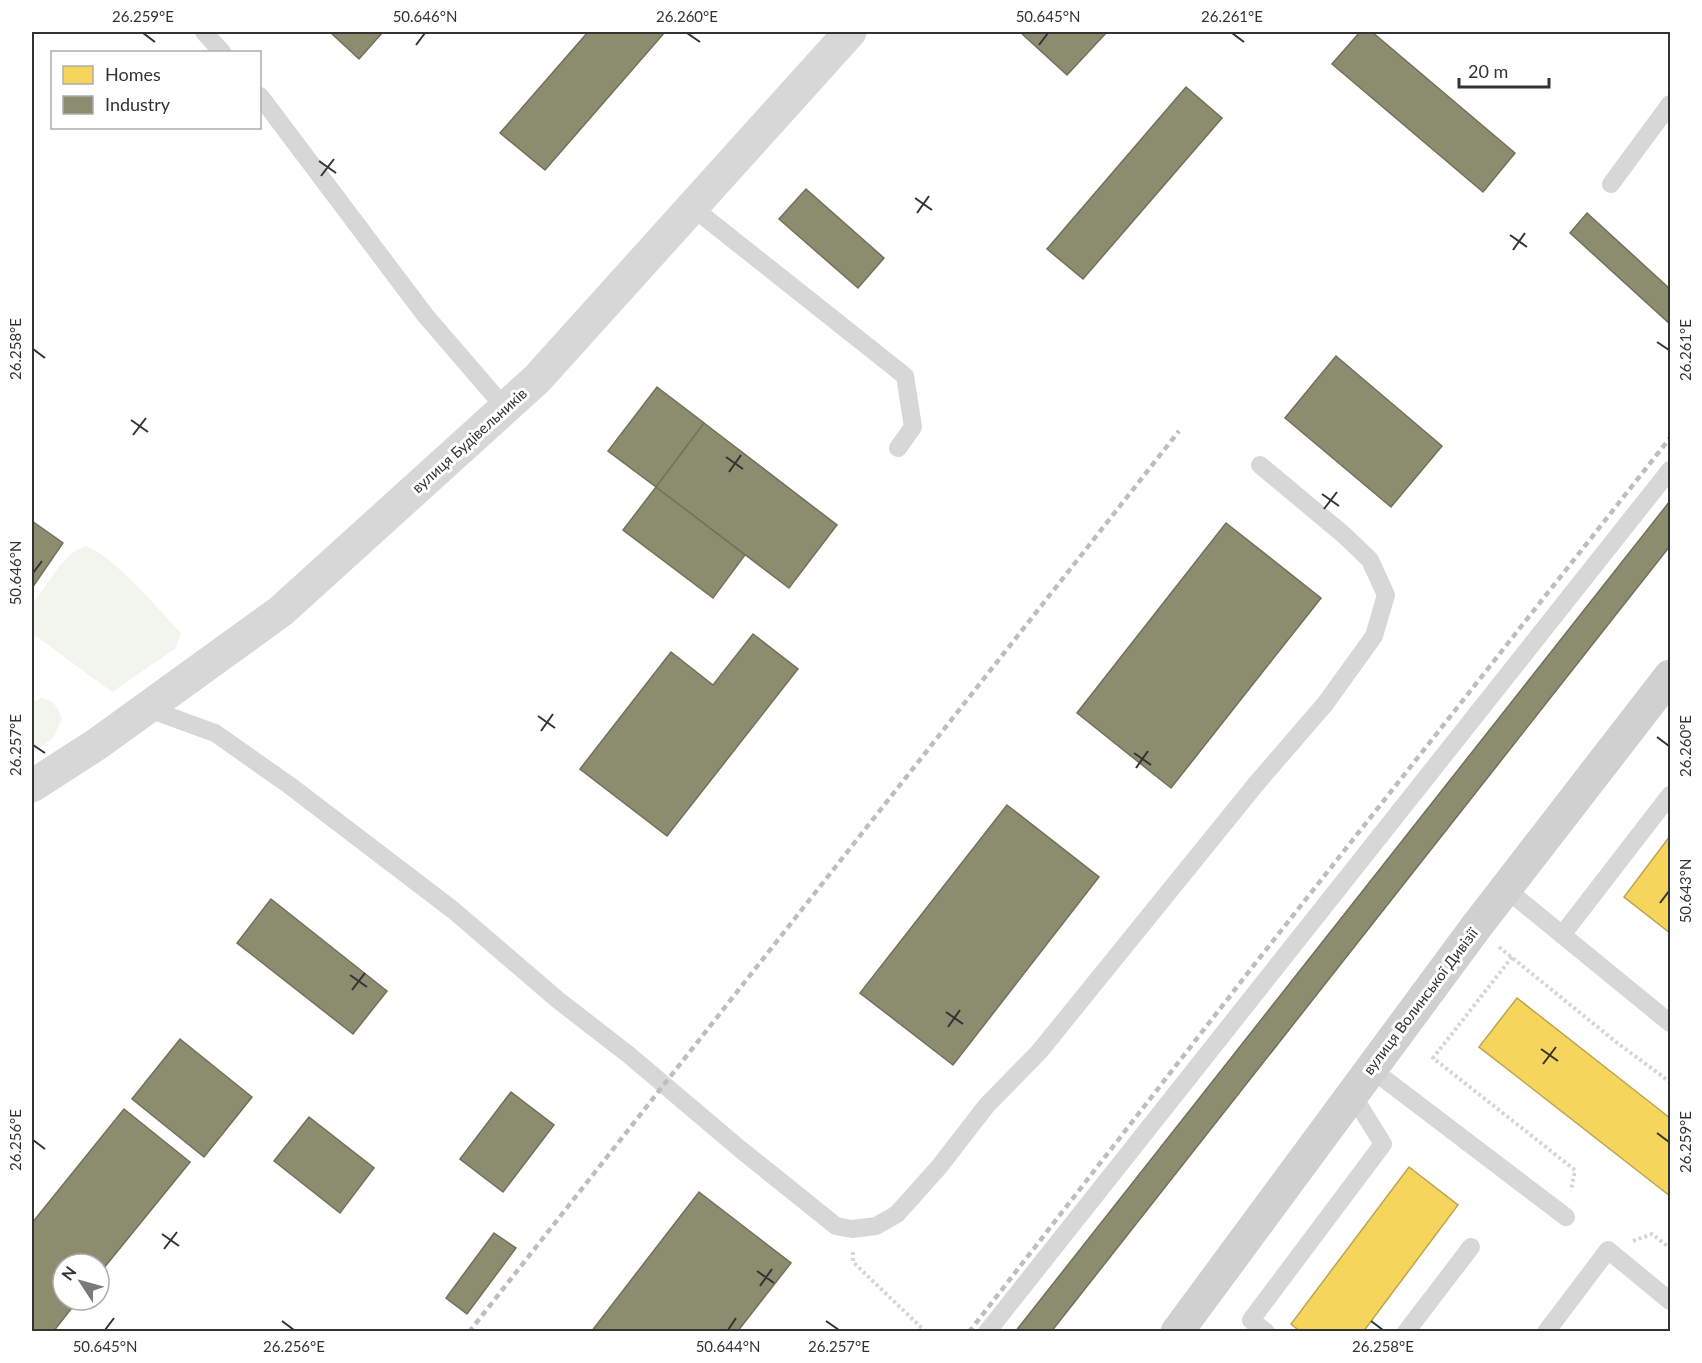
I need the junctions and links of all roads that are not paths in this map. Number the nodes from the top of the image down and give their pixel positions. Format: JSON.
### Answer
{"nodes":[{"id":1,"x":204,"y":32,"type":"edge"},
{"id":2,"x":850,"y":32,"type":"edge"},
{"id":3,"x":221,"y":51,"type":"edge"},
{"id":4,"x":261,"y":97,"type":"edge"},
{"id":5,"x":1671,"y":104,"type":"edge"},
{"id":6,"x":1611,"y":184,"type":"dead end"},
{"id":7,"x":692,"y":207,"type":"junction"},
{"id":8,"x":505,"y":408,"type":"junction"},
{"id":9,"x":898,"y":448,"type":"dead end"},
{"id":10,"x":1260,"y":465,"type":"dead end"},
{"id":11,"x":1671,"y":470,"type":"edge"},
{"id":12,"x":1671,"y":676,"type":"edge"},
{"id":13,"x":146,"y":708,"type":"junction"},
{"id":14,"x":32,"y":786,"type":"edge"},
{"id":15,"x":1671,"y":795,"type":"edge"},
{"id":16,"x":1506,"y":889,"type":"junction"},
{"id":17,"x":1562,"y":935,"type":"junction"},
{"id":18,"x":1671,"y":1023,"type":"edge"},
{"id":19,"x":1361,"y":1081,"type":"junction"},
{"id":20,"x":1566,"y":1217,"type":"road end"},
{"id":21,"x":1471,"y":1247,"type":"dead end"},
{"id":22,"x":1671,"y":1301,"type":"edge"},
{"id":23,"x":987,"y":1332,"type":"edge"},
{"id":24,"x":1177,"y":1332,"type":"edge"},
{"id":25,"x":1266,"y":1332,"type":"edge"},
{"id":26,"x":1406,"y":1332,"type":"edge"},
{"id":27,"x":1546,"y":1332,"type":"edge"}],
"edges":[{"from":1,"to":3,"type":"lane"},
{"from":2,"to":7,"type":"street","name":"вулиця Будівельників"},
{"from":4,"to":8,"type":"lane"},
{"from":5,"to":6,"type":"lane"},
{"from":7,"to":8,"type":"street","name":"вулиця Будівельників"},
{"from":7,"to":9,"type":"lane"},
{"from":8,"to":13,"type":"street","name":"вулиця Будівельників"},
{"from":10,"to":13,"type":"lane"},
{"from":11,"to":23,"type":"lane"},
{"from":12,"to":16,"type":"street","name":"вулиця Волинської Дивізії"},
{"from":13,"to":14,"type":"street","name":"вулиця Будівельників"},
{"from":15,"to":17,"type":"lane"},
{"from":16,"to":17,"type":"lane"},
{"from":16,"to":19,"type":"street","name":"вулиця Волинської Дивізії"},
{"from":17,"to":18,"type":"lane"},
{"from":19,"to":20,"type":"lane"},
{"from":19,"to":24,"type":"street","name":"вулиця Волинської Дивізії"},
{"from":19,"to":25,"type":"lane"},
{"from":21,"to":26,"type":"lane"},
{"from":22,"to":27,"type":"lane"}]}
